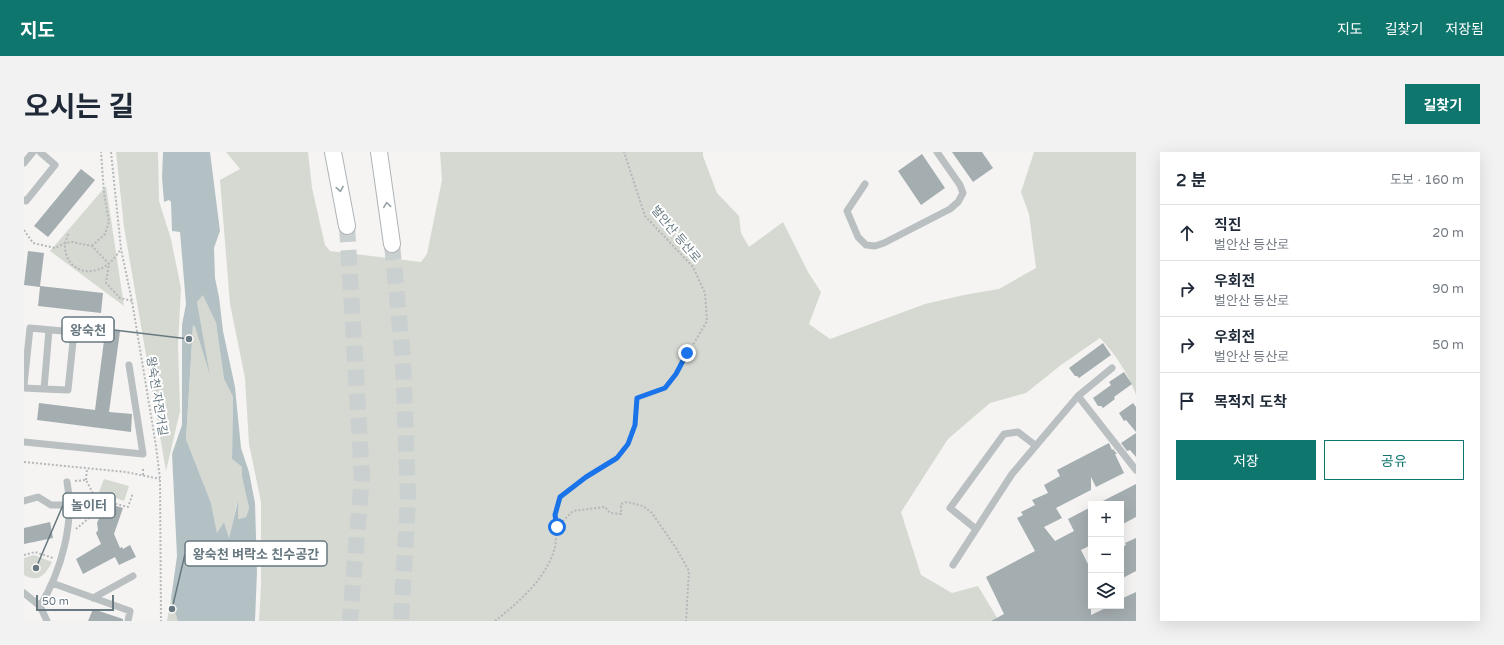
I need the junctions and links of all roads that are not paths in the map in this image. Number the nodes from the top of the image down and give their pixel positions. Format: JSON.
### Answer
{"nodes":[{"id":1,"x":33,"y":152,"type":"edge"},
{"id":2,"x":40,"y":152,"type":"edge"},
{"id":3,"x":333,"y":152,"type":"edge"},
{"id":4,"x":379,"y":152,"type":"edge"},
{"id":5,"x":937,"y":152,"type":"edge"},
{"id":6,"x":24,"y":164,"type":"edge"},
{"id":7,"x":865,"y":184,"type":"dead end"},
{"id":8,"x":24,"y":200,"type":"edge"},
{"id":9,"x":347,"y":226,"type":"tunnel mouth"},
{"id":10,"x":392,"y":244,"type":"tunnel mouth"},
{"id":11,"x":27,"y":327,"type":"edge"},
{"id":12,"x":49,"y":330,"type":"junction"},
{"id":13,"x":130,"y":365,"type":"dead end"},
{"id":14,"x":1112,"y":368,"type":"dead end"},
{"id":15,"x":24,"y":386,"type":"edge"},
{"id":16,"x":44,"y":389,"type":"junction"},
{"id":17,"x":1078,"y":396,"type":"junction"},
{"id":18,"x":24,"y":442,"type":"edge"},
{"id":19,"x":1035,"y":445,"type":"junction"},
{"id":20,"x":1136,"y":470,"type":"edge"},
{"id":21,"x":67,"y":482,"type":"road end"},
{"id":22,"x":24,"y":501,"type":"edge"},
{"id":23,"x":69,"y":505,"type":"junction"},
{"id":24,"x":976,"y":529,"type":"junction"},
{"id":25,"x":953,"y":565,"type":"dead end"},
{"id":26,"x":133,"y":576,"type":"dead end"},
{"id":27,"x":52,"y":583,"type":"junction"},
{"id":28,"x":24,"y":593,"type":"edge"},
{"id":29,"x":93,"y":598,"type":"junction"},
{"id":30,"x":40,"y":606,"type":"junction"},
{"id":31,"x":47,"y":621,"type":"edge"},
{"id":32,"x":128,"y":621,"type":"edge"}],
"edges":[{"from":1,"to":6,"type":"lane"},
{"from":2,"to":8,"type":"lane"},
{"from":3,"to":9,"type":"highway","one_way":true},
{"from":10,"to":4,"type":"highway","one_way":true},
{"from":5,"to":7,"type":"lane"},
{"from":11,"to":12,"type":"lane"},
{"from":11,"to":15,"type":"lane"},
{"from":12,"to":16,"type":"lane"},
{"from":12,"to":16,"type":"lane"},
{"from":13,"to":18,"type":"lane"},
{"from":14,"to":17,"type":"lane"},
{"from":15,"to":16,"type":"lane"},
{"from":17,"to":19,"type":"lane"},
{"from":17,"to":20,"type":"lane"},
{"from":19,"to":24,"type":"lane"},
{"from":19,"to":24,"type":"lane"},
{"from":21,"to":23,"type":"lane"},
{"from":22,"to":23,"type":"lane"},
{"from":23,"to":27,"type":"lane"},
{"from":24,"to":25,"type":"lane"},
{"from":26,"to":29,"type":"lane"},
{"from":27,"to":29,"type":"lane"},
{"from":27,"to":30,"type":"lane"},
{"from":28,"to":30,"type":"lane"},
{"from":29,"to":32,"type":"lane"},
{"from":30,"to":31,"type":"lane"}]}
